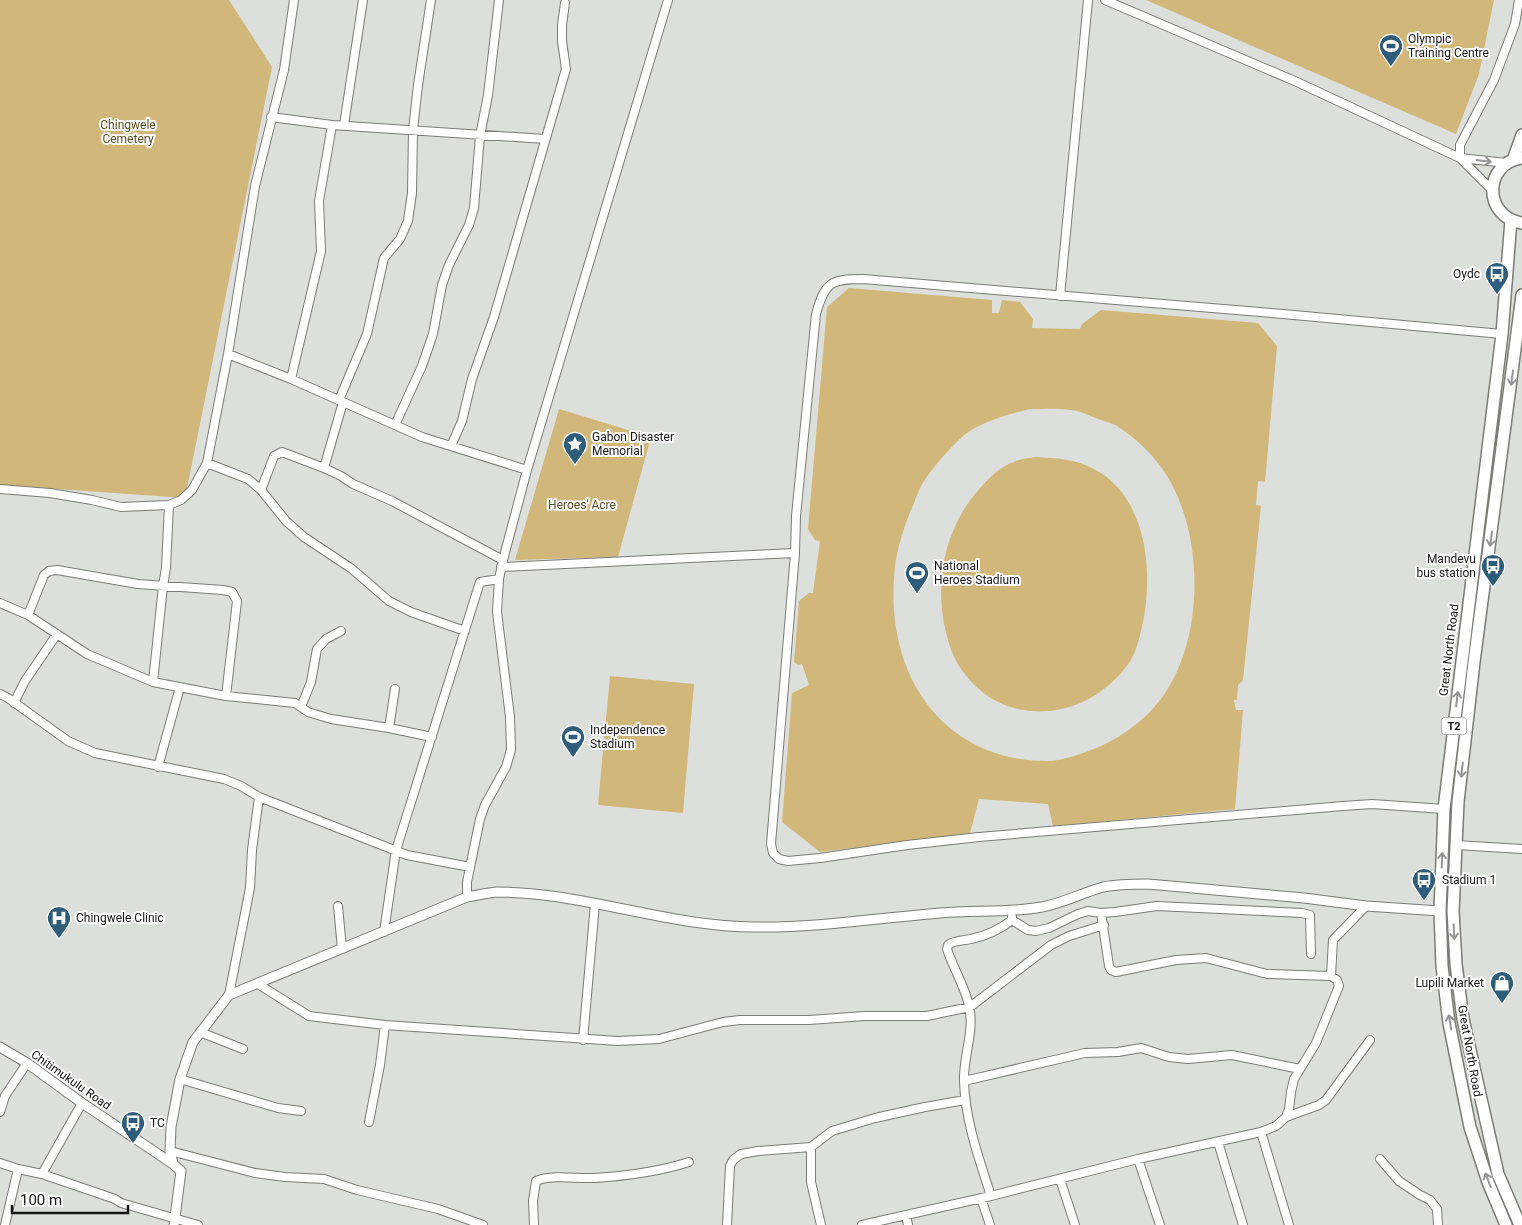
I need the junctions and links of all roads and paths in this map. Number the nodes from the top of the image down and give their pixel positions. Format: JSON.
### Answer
{"nodes":[{"id":1,"x":294,"y":0,"type":"edge"},
{"id":2,"x":363,"y":0,"type":"edge"},
{"id":3,"x":431,"y":0,"type":"edge"},
{"id":4,"x":499,"y":0,"type":"edge"},
{"id":5,"x":668,"y":0,"type":"edge"},
{"id":6,"x":1088,"y":0,"type":"edge"},
{"id":7,"x":1105,"y":0,"type":"edge"},
{"id":8,"x":1519,"y":0,"type":"edge"},
{"id":9,"x":565,"y":3,"type":"dead end"},
{"id":10,"x":271,"y":117,"type":"junction"},
{"id":11,"x":332,"y":125,"type":"junction"},
{"id":12,"x":344,"y":125,"type":"junction"},
{"id":13,"x":413,"y":130,"type":"junction"},
{"id":14,"x":1522,"y":135,"type":"edge"},
{"id":15,"x":480,"y":136,"type":"junction"},
{"id":16,"x":545,"y":139,"type":"junction"},
{"id":17,"x":1460,"y":158,"type":"junction"},
{"id":18,"x":1514,"y":161,"type":"edge"},
{"id":19,"x":1492,"y":190,"type":"junction"},
{"id":20,"x":1517,"y":221,"type":"edge"},
{"id":21,"x":1522,"y":295,"type":"edge"},
{"id":22,"x":1060,"y":296,"type":"junction"},
{"id":23,"x":1502,"y":334,"type":"junction"},
{"id":24,"x":228,"y":354,"type":"junction"},
{"id":25,"x":291,"y":380,"type":"junction"},
{"id":26,"x":341,"y":401,"type":"junction"},
{"id":27,"x":395,"y":426,"type":"junction"},
{"id":28,"x":451,"y":446,"type":"junction"},
{"id":29,"x":207,"y":463,"type":"junction"},
{"id":30,"x":324,"y":468,"type":"junction"},
{"id":31,"x":527,"y":470,"type":"junction"},
{"id":32,"x":0,"y":489,"type":"edge"},
{"id":33,"x":261,"y":490,"type":"junction"},
{"id":34,"x":169,"y":505,"type":"junction"},
{"id":35,"x":795,"y":553,"type":"junction"},
{"id":36,"x":502,"y":563,"type":"junction"},
{"id":37,"x":499,"y":579,"type":"junction"},
{"id":38,"x":163,"y":586,"type":"junction"},
{"id":39,"x":0,"y":604,"type":"edge"},
{"id":40,"x":28,"y":615,"type":"junction"},
{"id":41,"x":341,"y":630,"type":"dead end"},
{"id":42,"x":465,"y":631,"type":"junction"},
{"id":43,"x":57,"y":634,"type":"junction"},
{"id":44,"x":153,"y":682,"type":"junction"},
{"id":45,"x":180,"y":687,"type":"junction"},
{"id":46,"x":395,"y":689,"type":"dead end"},
{"id":47,"x":0,"y":694,"type":"edge"},
{"id":48,"x":226,"y":696,"type":"junction"},
{"id":49,"x":14,"y":703,"type":"junction"},
{"id":50,"x":301,"y":707,"type":"junction"},
{"id":51,"x":389,"y":728,"type":"junction"},
{"id":52,"x":432,"y":737,"type":"junction"},
{"id":53,"x":158,"y":766,"type":"junction"},
{"id":54,"x":259,"y":797,"type":"junction"},
{"id":55,"x":1444,"y":809,"type":"junction"},
{"id":56,"x":1456,"y":845,"type":"junction"},
{"id":57,"x":1522,"y":848,"type":"edge"},
{"id":58,"x":396,"y":850,"type":"junction"},
{"id":59,"x":470,"y":867,"type":"junction"},
{"id":60,"x":467,"y":897,"type":"junction"},
{"id":61,"x":595,"y":904,"type":"junction"},
{"id":62,"x":338,"y":906,"type":"dead end"},
{"id":63,"x":1366,"y":906,"type":"junction"},
{"id":64,"x":1014,"y":910,"type":"junction"},
{"id":65,"x":1440,"y":911,"type":"junction"},
{"id":66,"x":1101,"y":914,"type":"junction"},
{"id":67,"x":1012,"y":920,"type":"junction"},
{"id":68,"x":1104,"y":924,"type":"junction"},
{"id":69,"x":384,"y":932,"type":"junction"},
{"id":70,"x":342,"y":949,"type":"junction"},
{"id":71,"x":1311,"y":954,"type":"dead end"},
{"id":72,"x":1331,"y":976,"type":"junction"},
{"id":73,"x":258,"y":984,"type":"junction"},
{"id":74,"x":229,"y":996,"type":"junction"},
{"id":75,"x":970,"y":1007,"type":"junction"},
{"id":76,"x":385,"y":1025,"type":"junction"},
{"id":77,"x":200,"y":1032,"type":"junction"},
{"id":78,"x":583,"y":1040,"type":"junction"},
{"id":79,"x":1370,"y":1040,"type":"dead end"},
{"id":80,"x":0,"y":1047,"type":"edge"},
{"id":81,"x":243,"y":1049,"type":"dead end"},
{"id":82,"x":27,"y":1063,"type":"junction"},
{"id":83,"x":1300,"y":1069,"type":"junction"},
{"id":84,"x":180,"y":1079,"type":"junction"},
{"id":85,"x":964,"y":1081,"type":"junction"},
{"id":86,"x":965,"y":1100,"type":"junction"},
{"id":87,"x":82,"y":1103,"type":"junction"},
{"id":88,"x":300,"y":1111,"type":"dead end"},
{"id":89,"x":0,"y":1112,"type":"edge"},
{"id":90,"x":1286,"y":1116,"type":"junction"},
{"id":91,"x":369,"y":1122,"type":"dead end"},
{"id":92,"x":1261,"y":1132,"type":"junction"},
{"id":93,"x":1218,"y":1142,"type":"junction"},
{"id":94,"x":811,"y":1147,"type":"junction"},
{"id":95,"x":170,"y":1151,"type":"junction"},
{"id":96,"x":1380,"y":1159,"type":"dead end"},
{"id":97,"x":1138,"y":1160,"type":"junction"},
{"id":98,"x":690,"y":1162,"type":"dead end"},
{"id":99,"x":0,"y":1163,"type":"edge"},
{"id":100,"x":173,"y":1164,"type":"junction"},
{"id":101,"x":18,"y":1169,"type":"junction"},
{"id":102,"x":42,"y":1174,"type":"junction"},
{"id":103,"x":1060,"y":1179,"type":"junction"},
{"id":104,"x":991,"y":1196,"type":"junction"},
{"id":105,"x":981,"y":1198,"type":"junction"},
{"id":106,"x":906,"y":1215,"type":"junction"},
{"id":107,"x":175,"y":1222,"type":"edge"},
{"id":108,"x":5,"y":1225,"type":"edge"},
{"id":109,"x":198,"y":1225,"type":"edge"},
{"id":110,"x":483,"y":1225,"type":"edge"},
{"id":111,"x":534,"y":1225,"type":"edge"},
{"id":112,"x":727,"y":1225,"type":"edge"},
{"id":113,"x":820,"y":1225,"type":"edge"},
{"id":114,"x":862,"y":1225,"type":"edge"},
{"id":115,"x":908,"y":1225,"type":"edge"},
{"id":116,"x":990,"y":1225,"type":"edge"},
{"id":117,"x":1075,"y":1225,"type":"edge"},
{"id":118,"x":1160,"y":1225,"type":"edge"},
{"id":119,"x":1243,"y":1225,"type":"edge"},
{"id":120,"x":1289,"y":1225,"type":"edge"},
{"id":121,"x":1438,"y":1225,"type":"edge"},
{"id":122,"x":1506,"y":1225,"type":"edge"},
{"id":123,"x":1520,"y":1225,"type":"edge"}],
"edges":[{"from":1,"to":10,"type":"street"},
{"from":2,"to":12,"type":"street"},
{"from":3,"to":13,"type":"street"},
{"from":4,"to":15,"type":"street"},
{"from":5,"to":31,"type":"street"},
{"from":6,"to":22,"type":"street"},
{"from":7,"to":17,"type":"street"},
{"from":8,"to":17,"type":"street"},
{"from":9,"to":16,"type":"street"},
{"from":10,"to":11,"type":"street"},
{"from":10,"to":24,"type":"street"},
{"from":11,"to":12,"type":"street"},
{"from":11,"to":25,"type":"street"},
{"from":12,"to":13,"type":"street"},
{"from":13,"to":15,"type":"street"},
{"from":13,"to":26,"type":"street"},
{"from":14,"to":18,"type":"main road"},
{"from":15,"to":16,"type":"street"},
{"from":15,"to":27,"type":"street"},
{"from":16,"to":28,"type":"street"},
{"from":17,"to":18,"type":"street","one_way":true},
{"from":17,"to":19,"type":"street"},
{"from":18,"to":19,"type":"main road"},
{"from":19,"to":20,"type":"main road","number":"T2"},
{"from":20,"to":23,"type":"main road","name":"Great North Road","number":"T2"},
{"from":21,"to":56,"type":"main road","name":"Great North Road","number":"T2","one_way":true},
{"from":22,"to":23,"type":"street"},
{"from":22,"to":35,"type":"street"},
{"from":55,"to":23,"type":"main road","name":"Great North Road","number":"T2","one_way":true},
{"from":24,"to":25,"type":"street"},
{"from":24,"to":29,"type":"street"},
{"from":25,"to":26,"type":"street"},
{"from":26,"to":27,"type":"street"},
{"from":26,"to":30,"type":"street"},
{"from":27,"to":28,"type":"street"},
{"from":28,"to":31,"type":"street"},
{"from":29,"to":33,"type":"street"},
{"from":29,"to":34,"type":"street"},
{"from":30,"to":33,"type":"street"},
{"from":30,"to":36,"type":"street"},
{"from":31,"to":36,"type":"street"},
{"from":32,"to":34,"type":"street"},
{"from":33,"to":42,"type":"street"},
{"from":34,"to":38,"type":"street"},
{"from":35,"to":36,"type":"street"},
{"from":35,"to":55,"type":"street"},
{"from":36,"to":37,"type":"street"},
{"from":37,"to":42,"type":"street"},
{"from":37,"to":59,"type":"street"},
{"from":38,"to":40,"type":"street"},
{"from":38,"to":44,"type":"street"},
{"from":38,"to":48,"type":"street"},
{"from":39,"to":40,"type":"street"},
{"from":40,"to":43,"type":"street"},
{"from":41,"to":50,"type":"street"},
{"from":42,"to":52,"type":"street"},
{"from":43,"to":44,"type":"street"},
{"from":43,"to":49,"type":"street"},
{"from":44,"to":45,"type":"street"},
{"from":45,"to":48,"type":"street"},
{"from":45,"to":53,"type":"street"},
{"from":46,"to":51,"type":"street"},
{"from":47,"to":49,"type":"street"},
{"from":48,"to":50,"type":"street"},
{"from":49,"to":53,"type":"street"},
{"from":50,"to":51,"type":"street"},
{"from":51,"to":52,"type":"street"},
{"from":52,"to":58,"type":"street"},
{"from":53,"to":54,"type":"street"},
{"from":54,"to":58,"type":"street"},
{"from":54,"to":74,"type":"street"},
{"from":65,"to":55,"type":"main road","name":"Great North Road","number":"T2","one_way":true},
{"from":56,"to":57,"type":"street"},
{"from":56,"to":123,"type":"main road","name":"Great North Road","number":"T2","one_way":true},
{"from":58,"to":59,"type":"street"},
{"from":58,"to":69,"type":"street"},
{"from":59,"to":60,"type":"street"},
{"from":60,"to":61,"type":"street"},
{"from":60,"to":69,"type":"street"},
{"from":61,"to":64,"type":"street"},
{"from":61,"to":78,"type":"street"},
{"from":62,"to":70,"type":"street"},
{"from":63,"to":64,"type":"street"},
{"from":63,"to":65,"type":"street"},
{"from":63,"to":72,"type":"street"},
{"from":64,"to":67,"type":"street"},
{"from":122,"to":65,"type":"main road","name":"Great North Road","number":"T2","one_way":true},
{"from":66,"to":67,"type":"street"},
{"from":66,"to":68,"type":"street"},
{"from":66,"to":71,"type":"street"},
{"from":67,"to":75,"type":"street"},
{"from":68,"to":72,"type":"street"},
{"from":68,"to":75,"type":"street"},
{"from":69,"to":70,"type":"street"},
{"from":70,"to":73,"type":"street"},
{"from":72,"to":83,"type":"street"},
{"from":73,"to":74,"type":"street"},
{"from":73,"to":76,"type":"street"},
{"from":74,"to":77,"type":"street"},
{"from":75,"to":78,"type":"street"},
{"from":75,"to":85,"type":"street"},
{"from":76,"to":78,"type":"street"},
{"from":76,"to":91,"type":"street"},
{"from":77,"to":81,"type":"street"},
{"from":77,"to":84,"type":"street"},
{"from":79,"to":90,"type":"street"},
{"from":80,"to":82,"type":"street","name":"Chitimukulu Road"},
{"from":82,"to":87,"type":"street","name":"Chitimukulu Road"},
{"from":82,"to":89,"type":"street"},
{"from":83,"to":85,"type":"street"},
{"from":83,"to":90,"type":"street"},
{"from":84,"to":88,"type":"street"},
{"from":84,"to":95,"type":"street"},
{"from":85,"to":86,"type":"street"},
{"from":86,"to":94,"type":"street"},
{"from":86,"to":104,"type":"street"},
{"from":87,"to":100,"type":"street","name":"Chitimukulu Road"},
{"from":87,"to":102,"type":"street"},
{"from":90,"to":92,"type":"street"},
{"from":92,"to":93,"type":"street"},
{"from":92,"to":120,"type":"street"},
{"from":93,"to":97,"type":"street"},
{"from":93,"to":119,"type":"street"},
{"from":94,"to":112,"type":"street"},
{"from":94,"to":113,"type":"street"},
{"from":95,"to":100,"type":"street"},
{"from":95,"to":110,"type":"street"},
{"from":96,"to":121,"type":"street"},
{"from":97,"to":103,"type":"street"},
{"from":97,"to":118,"type":"street"},
{"from":98,"to":111,"type":"street"},
{"from":99,"to":101,"type":"street"},
{"from":100,"to":107,"type":"street"},
{"from":101,"to":102,"type":"street"},
{"from":101,"to":108,"type":"street"},
{"from":102,"to":107,"type":"street"},
{"from":103,"to":104,"type":"street"},
{"from":103,"to":117,"type":"street"},
{"from":104,"to":105,"type":"street"},
{"from":105,"to":106,"type":"street"},
{"from":105,"to":116,"type":"street"},
{"from":106,"to":114,"type":"street"},
{"from":106,"to":115,"type":"street"},
{"from":107,"to":109,"type":"street"}]}
